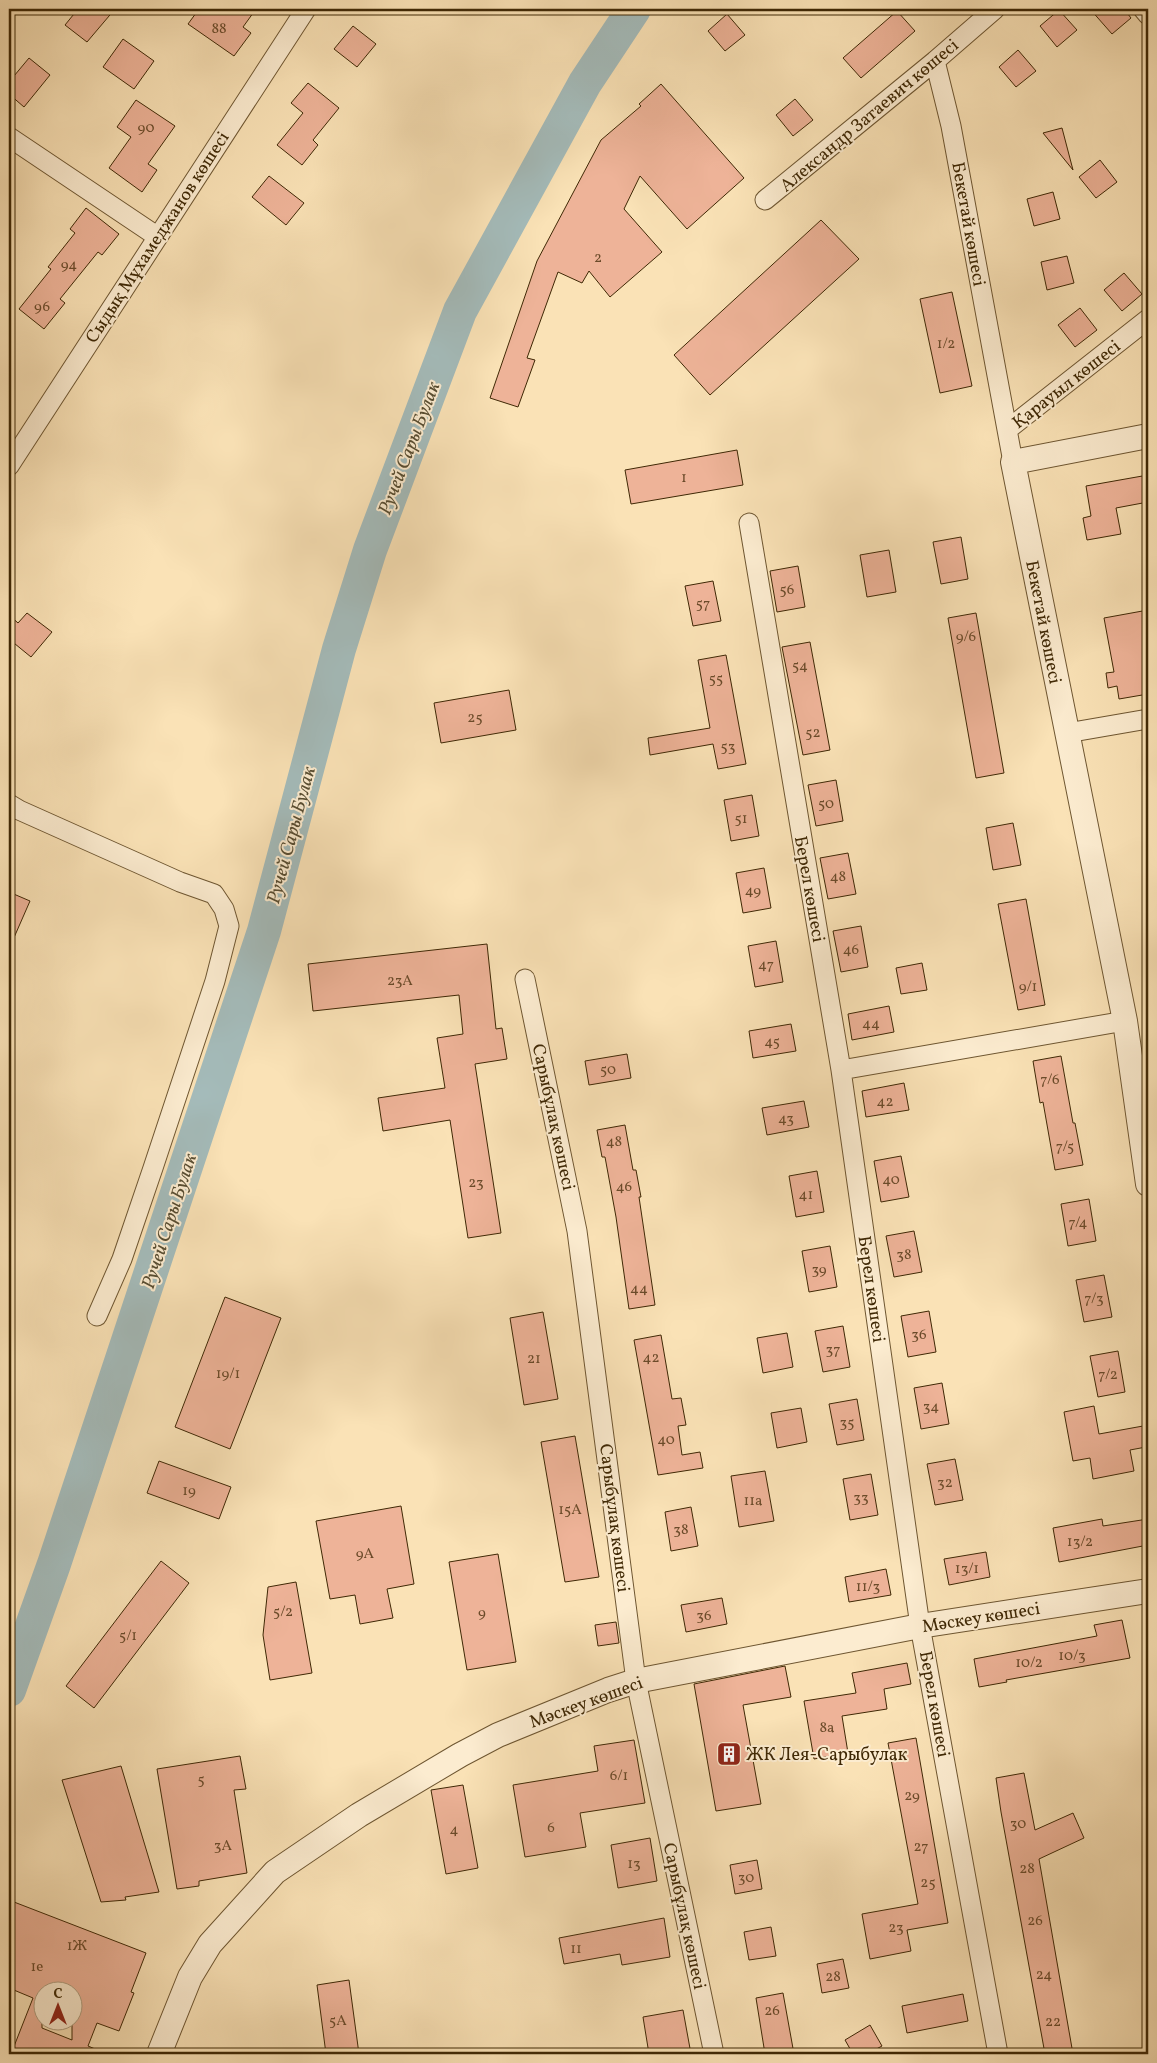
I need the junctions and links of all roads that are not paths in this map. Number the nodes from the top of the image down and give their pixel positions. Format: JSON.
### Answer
{"nodes":[{"id":1,"x":306,"y":9,"type":"edge"},
{"id":2,"x":995,"y":9,"type":"edge"},
{"id":3,"x":1144,"y":9,"type":"edge"},
{"id":4,"x":1148,"y":14,"type":"edge"},
{"id":5,"x":935,"y":61,"type":"junction"},
{"id":6,"x":9,"y":137,"type":"edge"},
{"id":7,"x":765,"y":200,"type":"dead end"},
{"id":8,"x":158,"y":237,"type":"junction"},
{"id":9,"x":1148,"y":319,"type":"edge"},
{"id":10,"x":1006,"y":430,"type":"junction"},
{"id":11,"x":1148,"y":436,"type":"edge"},
{"id":12,"x":1013,"y":462,"type":"junction"},
{"id":13,"x":9,"y":466,"type":"edge"},
{"id":14,"x":749,"y":523,"type":"dead end"},
{"id":15,"x":1148,"y":719,"type":"edge"},
{"id":16,"x":1067,"y":733,"type":"junction"},
{"id":17,"x":9,"y":804,"type":"edge"},
{"id":18,"x":525,"y":979,"type":"dead end"},
{"id":19,"x":1125,"y":1022,"type":"junction"},
{"id":20,"x":841,"y":1070,"type":"junction"},
{"id":21,"x":1148,"y":1184,"type":"edge"},
{"id":22,"x":97,"y":1316,"type":"dead end"},
{"id":23,"x":1148,"y":1591,"type":"edge"},
{"id":24,"x":920,"y":1626,"type":"junction"},
{"id":25,"x":636,"y":1681,"type":"junction"},
{"id":26,"x":160,"y":2054,"type":"edge"},
{"id":27,"x":714,"y":2054,"type":"edge"},
{"id":28,"x":998,"y":2054,"type":"edge"}],
"edges":[{"from":1,"to":8,"type":"street","name":"Сыдық Мұхамеджанов көшесі"},
{"from":2,"to":5,"type":"street","name":"Александр Затаевич көшесі"},
{"from":3,"to":4,"type":"street"},
{"from":5,"to":7,"type":"street","name":"Александр Затаевич көшесі"},
{"from":5,"to":10,"type":"street","name":"Бекетай көшесі"},
{"from":6,"to":8,"type":"street"},
{"from":8,"to":13,"type":"street","name":"Сыдық Мұхамеджанов көшесі"},
{"from":9,"to":10,"type":"street","name":"Қарауыл көшесі"},
{"from":10,"to":12,"type":"street","name":"Бекетай көшесі"},
{"from":11,"to":12,"type":"street"},
{"from":12,"to":16,"type":"street","name":"Бекетай көшесі"},
{"from":14,"to":20,"type":"street","name":"Берел көшесі"},
{"from":15,"to":16,"type":"street"},
{"from":16,"to":19,"type":"street","name":"Бекетай көшесі"},
{"from":17,"to":22,"type":"street"},
{"from":18,"to":25,"type":"street","name":"Сарыбұлақ көшесі"},
{"from":19,"to":20,"type":"street"},
{"from":19,"to":21,"type":"street","name":"Бекетай көшесі"},
{"from":20,"to":24,"type":"street","name":"Берел көшесі"},
{"from":23,"to":24,"type":"street","name":"Мәскеу көшесі"},
{"from":24,"to":25,"type":"street","name":"Мәскеу көшесі"},
{"from":24,"to":28,"type":"street","name":"Берел көшесі"},
{"from":25,"to":26,"type":"street","name":"Мәскеу көшесі"},
{"from":25,"to":27,"type":"street","name":"Сарыбұлақ көшесі"}]}
